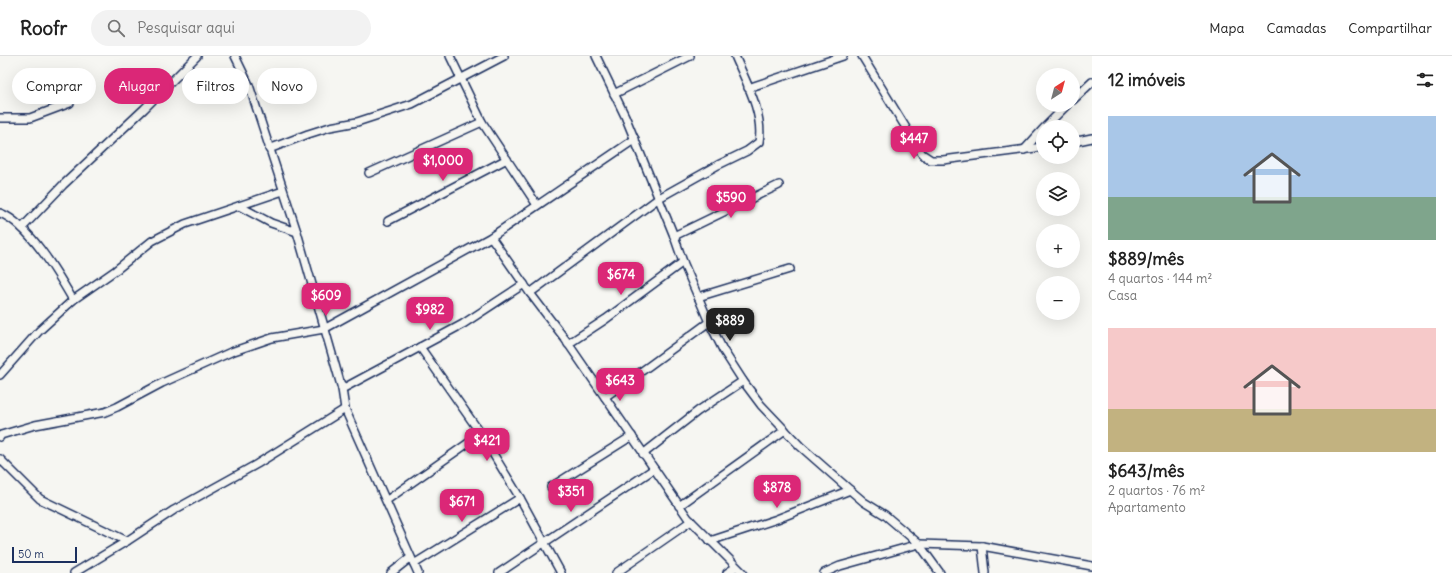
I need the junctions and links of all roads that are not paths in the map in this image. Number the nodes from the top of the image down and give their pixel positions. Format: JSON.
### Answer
{"nodes":[{"id":1,"x":197,"y":56,"type":"edge"},
{"id":2,"x":235,"y":56,"type":"edge"},
{"id":3,"x":450,"y":56,"type":"edge"},
{"id":4,"x":504,"y":56,"type":"edge"},
{"id":5,"x":596,"y":56,"type":"edge"},
{"id":6,"x":690,"y":56,"type":"edge"},
{"id":7,"x":735,"y":56,"type":"edge"},
{"id":8,"x":862,"y":56,"type":"edge"},
{"id":9,"x":838,"y":57,"type":"edge"},
{"id":10,"x":461,"y":78,"type":"junction"},
{"id":11,"x":1092,"y":82,"type":"edge"},
{"id":12,"x":748,"y":88,"type":"junction"},
{"id":13,"x":1080,"y":93,"type":"edge"},
{"id":14,"x":614,"y":94,"type":"junction"},
{"id":15,"x":67,"y":104,"type":"edge"},
{"id":16,"x":1060,"y":112,"type":"edge"},
{"id":17,"x":0,"y":118,"type":"edge"},
{"id":18,"x":1052,"y":120,"type":"edge"},
{"id":19,"x":482,"y":122,"type":"junction"},
{"id":20,"x":1036,"y":137,"type":"edge"},
{"id":21,"x":1092,"y":138,"type":"edge"},
{"id":22,"x":634,"y":139,"type":"junction"},
{"id":23,"x":1080,"y":141,"type":"edge"},
{"id":24,"x":1036,"y":148,"type":"edge"},
{"id":25,"x":269,"y":149,"type":"junction"},
{"id":26,"x":1024,"y":150,"type":"junction"},
{"id":27,"x":506,"y":159,"type":"junction"},
{"id":28,"x":369,"y":173,"type":"dead end"},
{"id":29,"x":779,"y":185,"type":"dead end"},
{"id":30,"x":283,"y":191,"type":"junction"},
{"id":31,"x":659,"y":198,"type":"junction"},
{"id":32,"x":537,"y":205,"type":"junction"},
{"id":33,"x":239,"y":206,"type":"junction"},
{"id":34,"x":0,"y":213,"type":"edge"},
{"id":35,"x":388,"y":221,"type":"dead end"},
{"id":36,"x":22,"y":228,"type":"junction"},
{"id":37,"x":297,"y":232,"type":"junction"},
{"id":38,"x":674,"y":236,"type":"junction"},
{"id":39,"x":491,"y":237,"type":"junction"},
{"id":40,"x":683,"y":262,"type":"junction"},
{"id":41,"x":790,"y":268,"type":"dead end"},
{"id":42,"x":524,"y":284,"type":"junction"},
{"id":43,"x":530,"y":293,"type":"junction"},
{"id":44,"x":698,"y":297,"type":"junction"},
{"id":45,"x":73,"y":300,"type":"junction"},
{"id":46,"x":709,"y":322,"type":"junction"},
{"id":47,"x":324,"y":329,"type":"junction"},
{"id":48,"x":568,"y":344,"type":"junction"},
{"id":49,"x":420,"y":348,"type":"junction"},
{"id":50,"x":0,"y":375,"type":"edge"},
{"id":51,"x":743,"y":381,"type":"junction"},
{"id":52,"x":342,"y":389,"type":"junction"},
{"id":53,"x":605,"y":396,"type":"junction"},
{"id":54,"x":345,"y":409,"type":"junction"},
{"id":55,"x":785,"y":430,"type":"junction"},
{"id":56,"x":481,"y":434,"type":"junction"},
{"id":57,"x":0,"y":436,"type":"edge"},
{"id":58,"x":632,"y":436,"type":"junction"},
{"id":59,"x":644,"y":454,"type":"junction"},
{"id":60,"x":0,"y":459,"type":"edge"},
{"id":61,"x":654,"y":469,"type":"junction"},
{"id":62,"x":551,"y":487,"type":"dead end"},
{"id":63,"x":850,"y":490,"type":"junction"},
{"id":64,"x":520,"y":498,"type":"junction"},
{"id":65,"x":386,"y":500,"type":"junction"},
{"id":66,"x":679,"y":506,"type":"junction"},
{"id":67,"x":691,"y":522,"type":"junction"},
{"id":68,"x":127,"y":541,"type":"junction"},
{"id":69,"x":710,"y":541,"type":"junction"},
{"id":70,"x":545,"y":542,"type":"junction"},
{"id":71,"x":919,"y":544,"type":"junction"},
{"id":72,"x":982,"y":546,"type":"junction"},
{"id":73,"x":412,"y":561,"type":"junction"},
{"id":74,"x":1092,"y":566,"type":"edge"},
{"id":75,"x":736,"y":567,"type":"junction"},
{"id":76,"x":74,"y":573,"type":"edge"},
{"id":77,"x":391,"y":573,"type":"edge"},
{"id":78,"x":418,"y":573,"type":"edge"},
{"id":79,"x":499,"y":573,"type":"edge"},
{"id":80,"x":561,"y":573,"type":"edge"},
{"id":81,"x":616,"y":573,"type":"edge"},
{"id":82,"x":727,"y":573,"type":"edge"},
{"id":83,"x":743,"y":573,"type":"edge"},
{"id":84,"x":824,"y":573,"type":"edge"},
{"id":85,"x":940,"y":573,"type":"edge"},
{"id":86,"x":985,"y":573,"type":"edge"}],
"edges":[{"from":1,"to":36,"type":"street"},
{"from":2,"to":25,"type":"street"},
{"from":3,"to":10,"type":"street"},
{"from":4,"to":10,"type":"street"},
{"from":5,"to":14,"type":"street"},
{"from":6,"to":14,"type":"street"},
{"from":7,"to":12,"type":"street"},
{"from":8,"to":26,"type":"street"},
{"from":9,"to":12,"type":"street"},
{"from":10,"to":19,"type":"street"},
{"from":10,"to":25,"type":"street"},
{"from":11,"to":13,"type":"street"},
{"from":12,"to":31,"type":"street"},
{"from":14,"to":22,"type":"street"},
{"from":15,"to":17,"type":"street"},
{"from":16,"to":18,"type":"street"},
{"from":19,"to":27,"type":"street"},
{"from":19,"to":28,"type":"street"},
{"from":20,"to":26,"type":"street"},
{"from":21,"to":23,"type":"street"},
{"from":22,"to":31,"type":"street"},
{"from":22,"to":32,"type":"street"},
{"from":24,"to":26,"type":"street"},
{"from":25,"to":30,"type":"street"},
{"from":27,"to":32,"type":"street"},
{"from":27,"to":35,"type":"street"},
{"from":29,"to":38,"type":"street"},
{"from":30,"to":33,"type":"street"},
{"from":30,"to":37,"type":"street"},
{"from":31,"to":38,"type":"street"},
{"from":31,"to":43,"type":"street"},
{"from":32,"to":39,"type":"street"},
{"from":33,"to":37,"type":"street"},
{"from":33,"to":45,"type":"street"},
{"from":34,"to":36,"type":"street"},
{"from":36,"to":45,"type":"street"},
{"from":37,"to":47,"type":"street"},
{"from":38,"to":40,"type":"street"},
{"from":39,"to":42,"type":"street"},
{"from":39,"to":47,"type":"street"},
{"from":40,"to":44,"type":"street"},
{"from":40,"to":48,"type":"street"},
{"from":41,"to":44,"type":"street"},
{"from":42,"to":43,"type":"street"},
{"from":42,"to":49,"type":"street"},
{"from":43,"to":48,"type":"street"},
{"from":44,"to":46,"type":"street"},
{"from":45,"to":50,"type":"street"},
{"from":46,"to":51,"type":"street"},
{"from":46,"to":53,"type":"street"},
{"from":47,"to":52,"type":"street"},
{"from":47,"to":57,"type":"street"},
{"from":48,"to":53,"type":"street"},
{"from":49,"to":52,"type":"street"},
{"from":49,"to":56,"type":"street"},
{"from":51,"to":55,"type":"street"},
{"from":51,"to":59,"type":"street"},
{"from":52,"to":54,"type":"street"},
{"from":53,"to":58,"type":"street"},
{"from":54,"to":65,"type":"street"},
{"from":54,"to":68,"type":"street"},
{"from":55,"to":63,"type":"street"},
{"from":55,"to":66,"type":"street"},
{"from":56,"to":64,"type":"street"},
{"from":56,"to":65,"type":"street"},
{"from":58,"to":59,"type":"street"},
{"from":58,"to":62,"type":"street"},
{"from":59,"to":61,"type":"street"},
{"from":60,"to":68,"type":"street"},
{"from":61,"to":66,"type":"street"},
{"from":61,"to":70,"type":"street"},
{"from":63,"to":69,"type":"street"},
{"from":63,"to":71,"type":"street"},
{"from":64,"to":70,"type":"street"},
{"from":64,"to":73,"type":"street"},
{"from":65,"to":73,"type":"street"},
{"from":66,"to":67,"type":"street"},
{"from":67,"to":69,"type":"street"},
{"from":67,"to":81,"type":"street"},
{"from":68,"to":76,"type":"street"},
{"from":69,"to":75,"type":"street"},
{"from":70,"to":79,"type":"street"},
{"from":70,"to":80,"type":"street"},
{"from":71,"to":72,"type":"street"},
{"from":71,"to":84,"type":"street"},
{"from":71,"to":85,"type":"street"},
{"from":72,"to":74,"type":"street"},
{"from":72,"to":86,"type":"street"},
{"from":73,"to":77,"type":"street"},
{"from":73,"to":78,"type":"street"},
{"from":75,"to":82,"type":"street"},
{"from":75,"to":83,"type":"street"}]}
